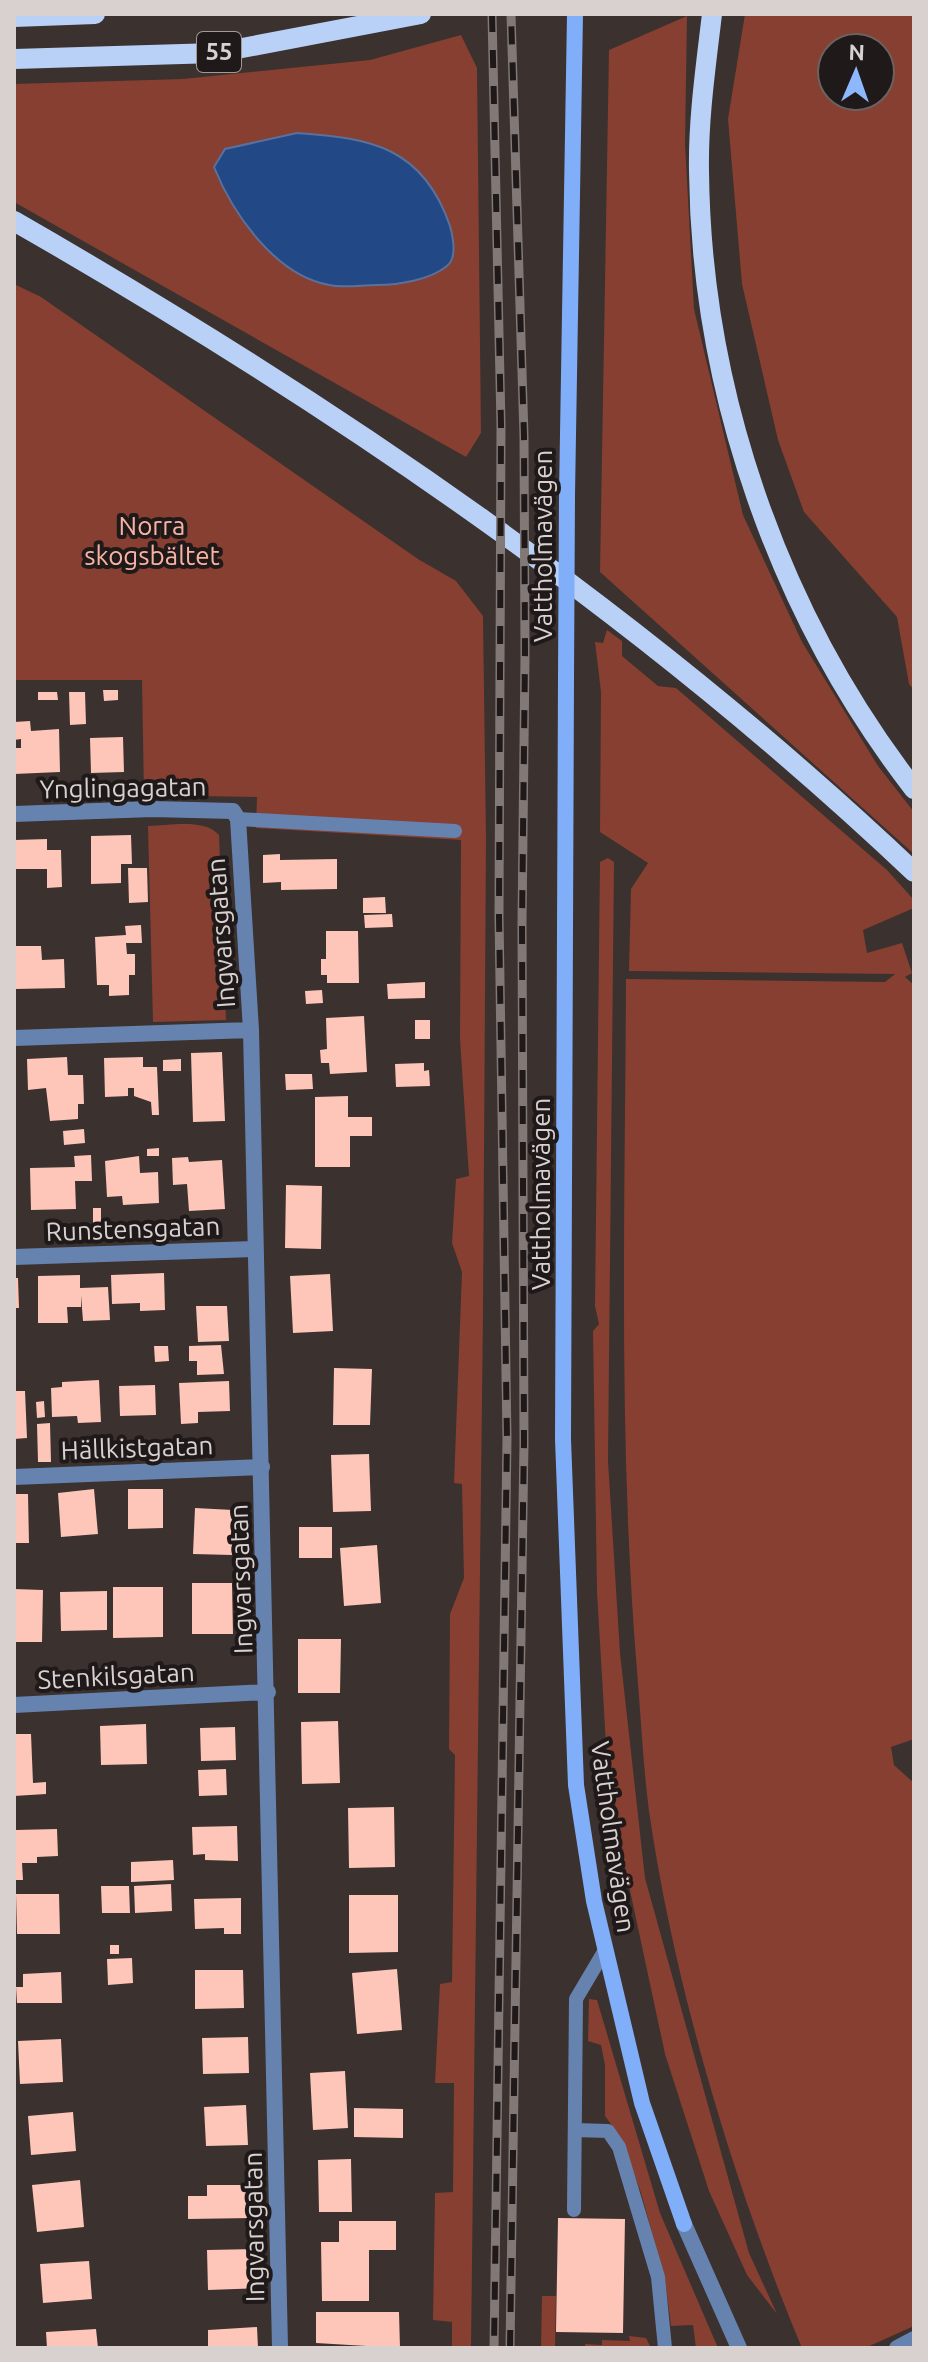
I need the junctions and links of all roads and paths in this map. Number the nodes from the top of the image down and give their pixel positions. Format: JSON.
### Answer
{"nodes":[{"id":1,"x":95,"y":14,"type":"edge"},
{"id":2,"x":421,"y":14,"type":"edge"},
{"id":3,"x":575,"y":14,"type":"edge"},
{"id":4,"x":14,"y":17,"type":"edge"},
{"id":5,"x":712,"y":21,"type":"edge"},
{"id":6,"x":14,"y":59,"type":"edge"},
{"id":7,"x":14,"y":221,"type":"edge"},
{"id":8,"x":914,"y":789,"type":"edge"},
{"id":9,"x":14,"y":814,"type":"edge"},
{"id":10,"x":236,"y":815,"type":"junction"},
{"id":11,"x":455,"y":831,"type":"dead end"},
{"id":12,"x":914,"y":872,"type":"edge"},
{"id":13,"x":251,"y":1030,"type":"junction"},
{"id":14,"x":14,"y":1038,"type":"edge"},
{"id":15,"x":254,"y":1249,"type":"junction"},
{"id":16,"x":14,"y":1257,"type":"edge"},
{"id":17,"x":262,"y":1467,"type":"junction"},
{"id":18,"x":14,"y":1477,"type":"edge"},
{"id":19,"x":268,"y":1692,"type":"junction"},
{"id":20,"x":14,"y":1705,"type":"edge"},
{"id":21,"x":605,"y":1950,"type":"junction"},
{"id":22,"x":575,"y":2130,"type":"junction"},
{"id":23,"x":574,"y":2210,"type":"dead end"},
{"id":24,"x":684,"y":2224,"type":"joint"},
{"id":25,"x":914,"y":2339,"type":"edge"},
{"id":26,"x":280,"y":2348,"type":"edge"},
{"id":27,"x":665,"y":2348,"type":"edge"},
{"id":28,"x":739,"y":2348,"type":"edge"},
{"id":29,"x":897,"y":2348,"type":"edge"}],
"edges":[{"from":1,"to":4,"type":"main road"},
{"from":2,"to":6,"type":"main road","number":"55"},
{"from":3,"to":21,"type":"main road","name":"Vattholmavägen","bridge":true},
{"from":5,"to":8,"type":"main road"},
{"from":7,"to":12,"type":"main road"},
{"from":9,"to":10,"type":"street","name":"Ynglingagatan"},
{"from":10,"to":11,"type":"lane","name":"Ynglingagatan"},
{"from":10,"to":13,"type":"street","name":"Ingvarsgatan"},
{"from":13,"to":14,"type":"street"},
{"from":13,"to":15,"type":"street","name":"Ingvarsgatan"},
{"from":15,"to":16,"type":"street","name":"Runstensgatan"},
{"from":15,"to":17,"type":"street","name":"Ingvarsgatan"},
{"from":17,"to":18,"type":"street","name":"Hällkistgatan"},
{"from":17,"to":19,"type":"street","name":"Ingvarsgatan"},
{"from":19,"to":20,"type":"street","name":"Stenkilsgatan"},
{"from":19,"to":26,"type":"street","name":"Ingvarsgatan"},
{"from":21,"to":22,"type":"lane"},
{"from":21,"to":24,"type":"main road","name":"Vattholmavägen"},
{"from":22,"to":23,"type":"lane"},
{"from":22,"to":27,"type":"lane"},
{"from":24,"to":28,"type":"street","name":"Vattholmavägen"},
{"from":25,"to":29,"type":"street"}]}
